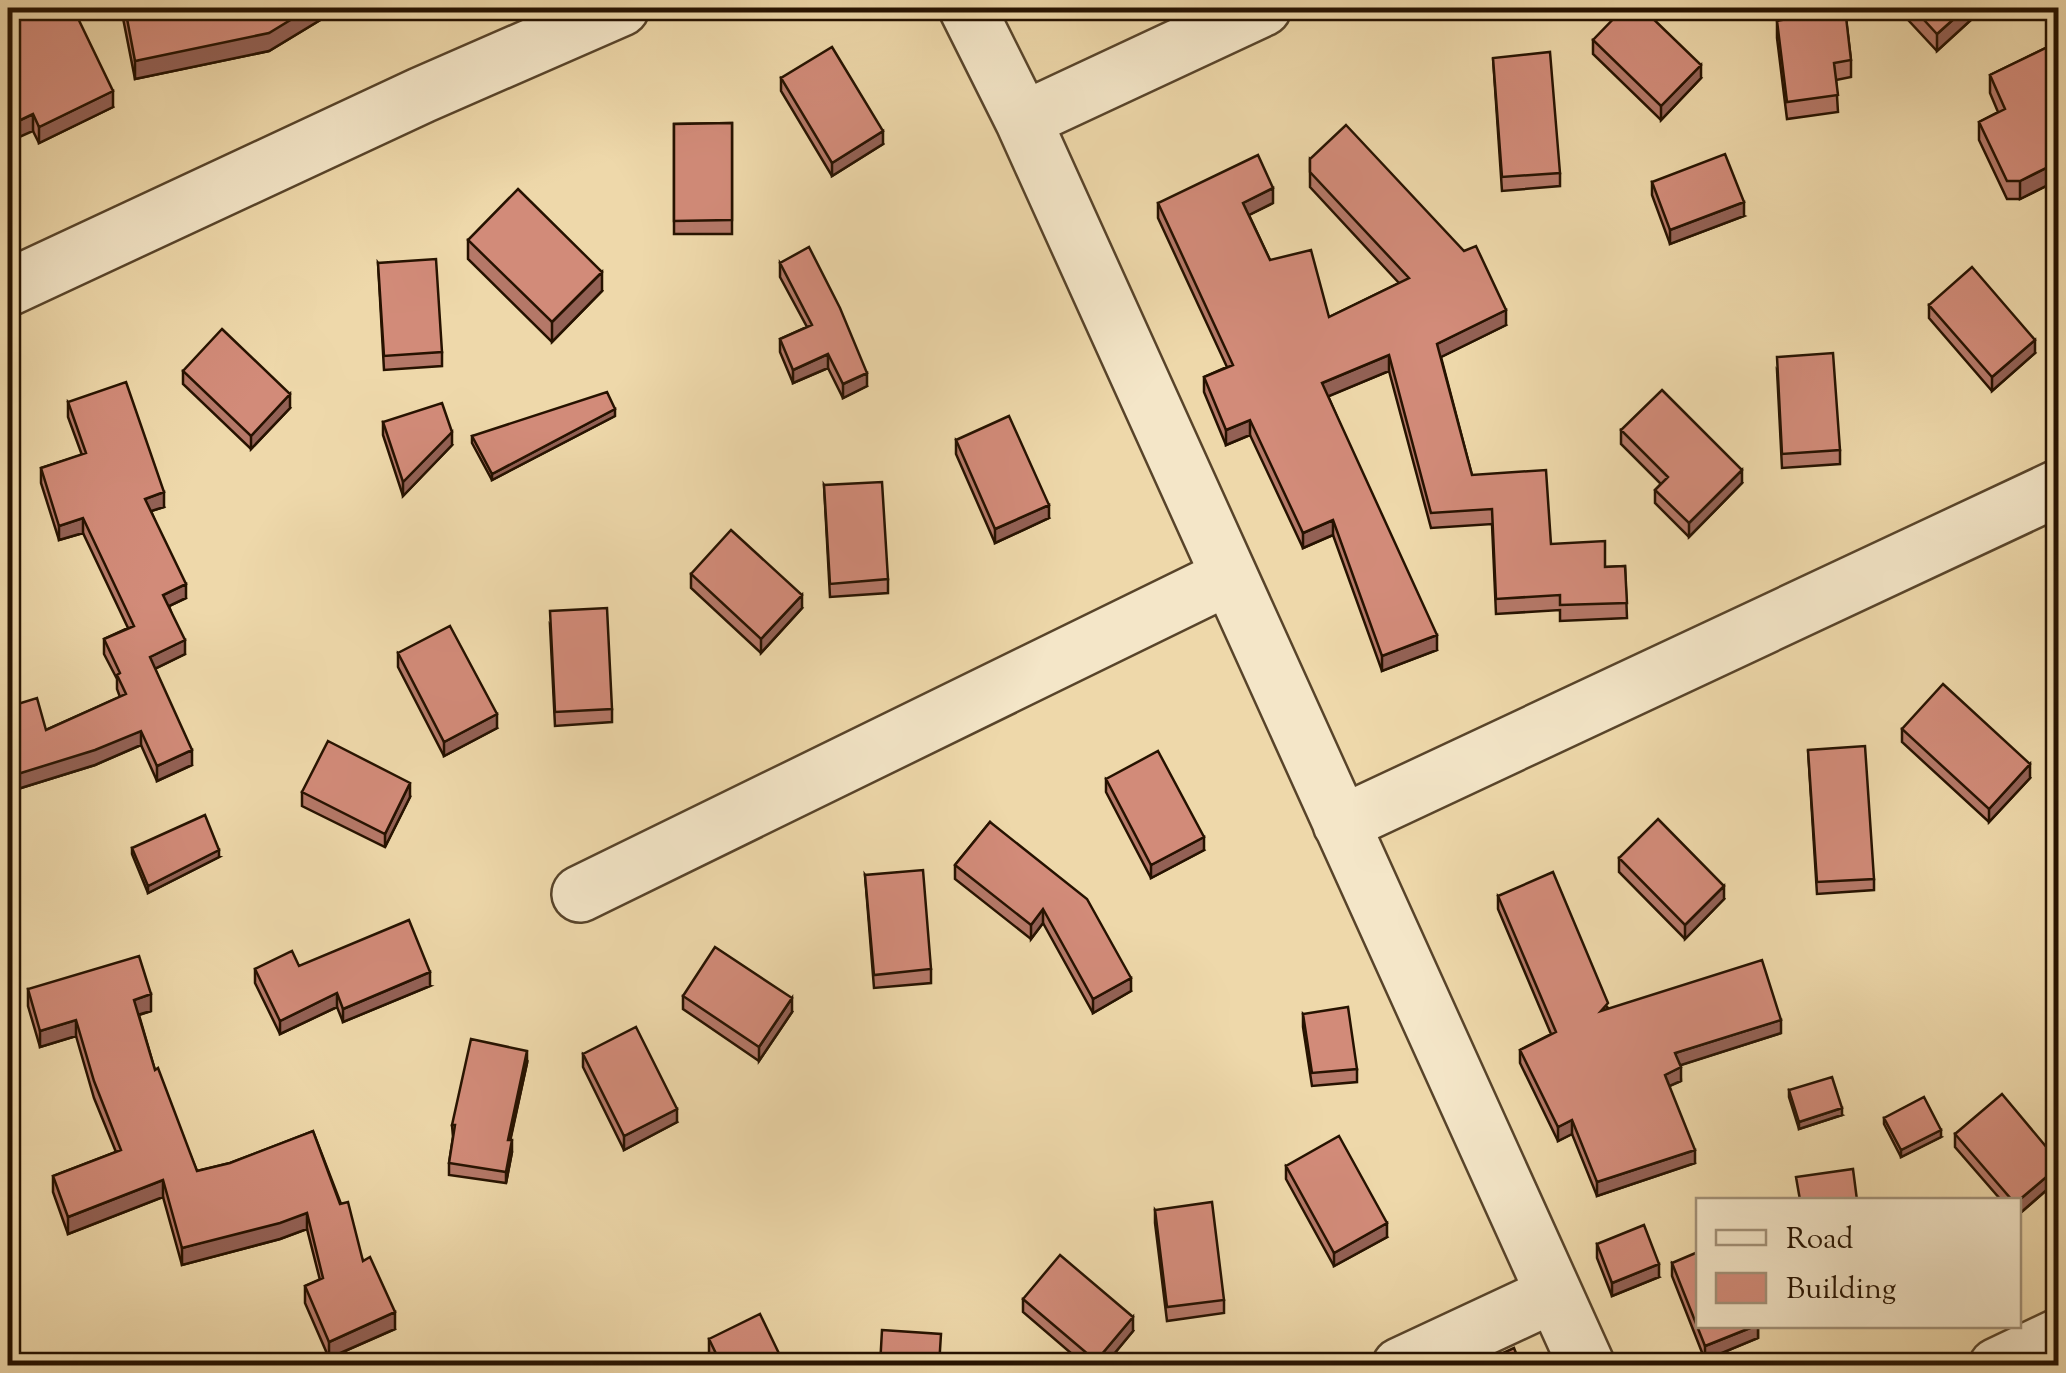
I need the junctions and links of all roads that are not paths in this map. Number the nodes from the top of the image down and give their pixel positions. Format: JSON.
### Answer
{"nodes":[{"id":1,"x":621,"y":8,"type":"edge"},
{"id":2,"x":967,"y":8,"type":"edge"},
{"id":3,"x":1262,"y":8,"type":"edge"},
{"id":4,"x":1023,"y":120,"type":"junction"},
{"id":5,"x":8,"y":288,"type":"edge"},
{"id":6,"x":2058,"y":488,"type":"edge"},
{"id":7,"x":1228,"y":577,"type":"junction"},
{"id":8,"x":1341,"y":824,"type":"junction"},
{"id":9,"x":580,"y":894,"type":"dead end"},
{"id":10,"x":1554,"y":1294,"type":"junction"},
{"id":11,"x":2058,"y":1337,"type":"edge"},
{"id":12,"x":1400,"y":1366,"type":"edge"},
{"id":13,"x":1587,"y":1366,"type":"edge"},
{"id":14,"x":1998,"y":1366,"type":"edge"}],
"edges":[{"from":1,"to":5,"type":"street"},
{"from":2,"to":4,"type":"street"},
{"from":3,"to":4,"type":"street"},
{"from":4,"to":7,"type":"street"},
{"from":6,"to":8,"type":"street"},
{"from":7,"to":8,"type":"street"},
{"from":7,"to":9,"type":"street"},
{"from":8,"to":10,"type":"street"},
{"from":10,"to":12,"type":"street"},
{"from":10,"to":13,"type":"street"},
{"from":11,"to":14,"type":"street"}]}
